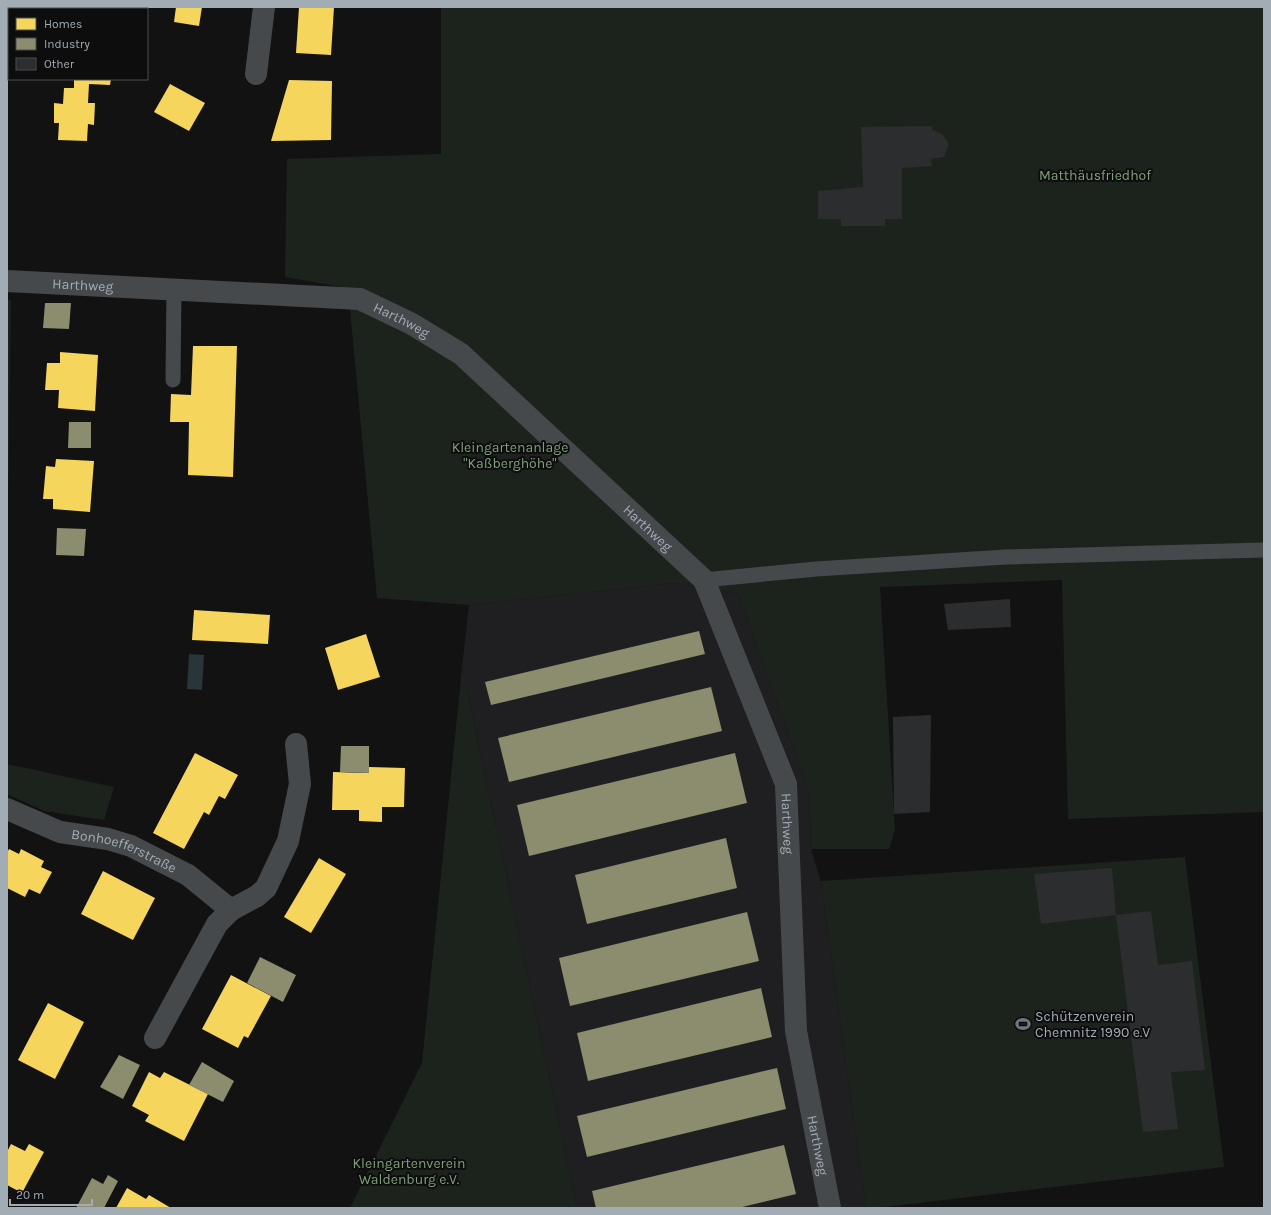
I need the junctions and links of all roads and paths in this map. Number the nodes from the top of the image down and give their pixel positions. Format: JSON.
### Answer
{"nodes":[{"id":1,"x":264,"y":7,"type":"edge"},
{"id":2,"x":256,"y":74,"type":"dead end"},
{"id":3,"x":7,"y":281,"type":"edge"},
{"id":4,"x":174,"y":290,"type":"junction"},
{"id":5,"x":173,"y":380,"type":"dead end"},
{"id":6,"x":1264,"y":550,"type":"edge"},
{"id":7,"x":704,"y":580,"type":"junction"},
{"id":8,"x":296,"y":744,"type":"dead end"},
{"id":9,"x":7,"y":809,"type":"edge"},
{"id":10,"x":231,"y":910,"type":"junction"},
{"id":11,"x":155,"y":1038,"type":"dead end"},
{"id":12,"x":830,"y":1208,"type":"edge"}],
"edges":[{"from":1,"to":2,"type":"street"},
{"from":3,"to":4,"type":"street","name":"Harthweg"},
{"from":4,"to":5,"type":"lane"},
{"from":4,"to":7,"type":"street","name":"Harthweg"},
{"from":6,"to":7,"type":"lane"},
{"from":7,"to":12,"type":"street","name":"Harthweg"},
{"from":8,"to":10,"type":"street"},
{"from":9,"to":10,"type":"street","name":"Bonhoefferstraße"},
{"from":10,"to":11,"type":"street"}]}
